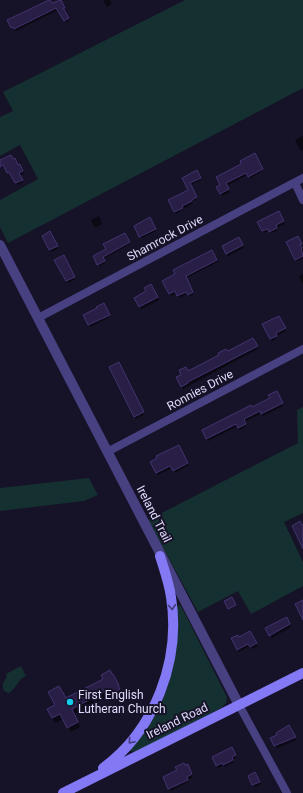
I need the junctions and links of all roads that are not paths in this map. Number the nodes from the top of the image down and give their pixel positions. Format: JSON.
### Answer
{"nodes":[{"id":1,"x":303,"y":178,"type":"edge"},
{"id":2,"x":294,"y":183,"type":"junction"},
{"id":3,"x":303,"y":200,"type":"edge"},
{"id":4,"x":0,"y":245,"type":"edge"},
{"id":5,"x":38,"y":318,"type":"junction"},
{"id":6,"x":303,"y":349,"type":"edge"},
{"id":7,"x":107,"y":452,"type":"junction"},
{"id":8,"x":160,"y":556,"type":"junction"},
{"id":9,"x":303,"y":673,"type":"edge"},
{"id":10,"x":239,"y":705,"type":"junction"},
{"id":11,"x":84,"y":782,"type":"junction"},
{"id":12,"x":63,"y":793,"type":"edge"},
{"id":13,"x":287,"y":793,"type":"edge"}],
"edges":[{"from":1,"to":2,"type":"street","name":"Shamrock Drive"},
{"from":2,"to":3,"type":"street"},
{"from":2,"to":5,"type":"street","name":"Shamrock Drive"},
{"from":4,"to":5,"type":"street","name":"Ireland Trail"},
{"from":5,"to":7,"type":"street","name":"Ireland Trail"},
{"from":6,"to":7,"type":"street","name":"Ronnies Drive"},
{"from":7,"to":8,"type":"street","name":"Ireland Trail"},
{"from":8,"to":10,"type":"street","name":"Ireland Trail"},
{"from":8,"to":11,"type":"main road","one_way":true},
{"from":9,"to":10,"type":"main road","name":"Ireland Road"},
{"from":10,"to":11,"type":"main road","name":"Ireland Road"},
{"from":10,"to":13,"type":"street","name":"Ireland Trail"},
{"from":11,"to":12,"type":"main road","name":"Ireland Road"}]}
